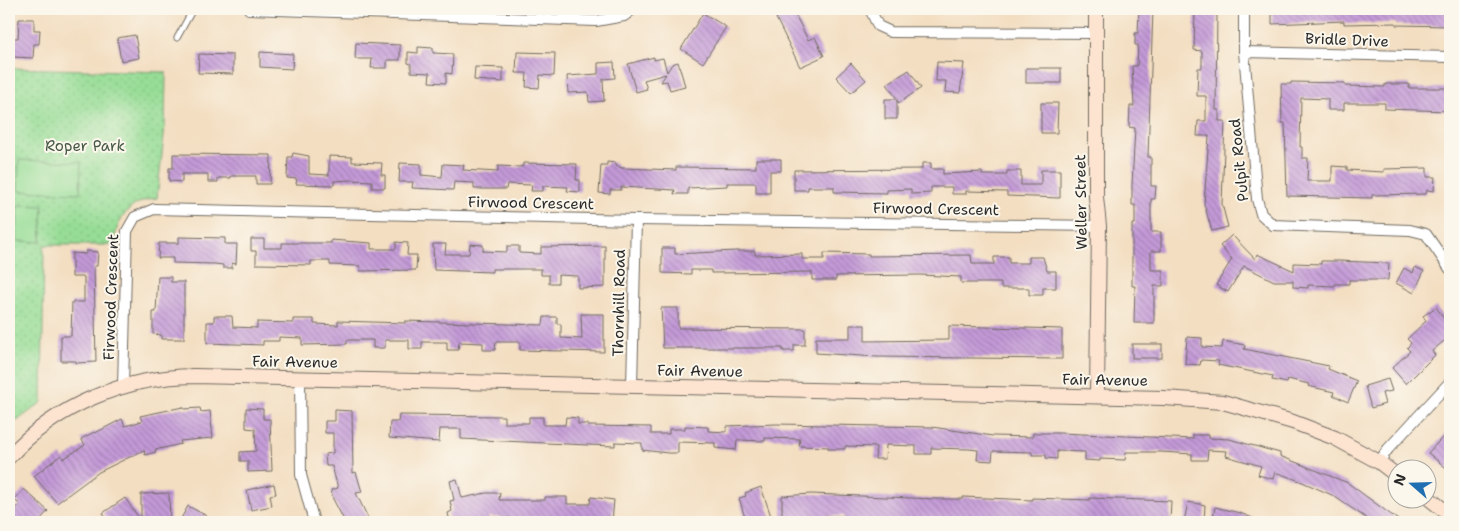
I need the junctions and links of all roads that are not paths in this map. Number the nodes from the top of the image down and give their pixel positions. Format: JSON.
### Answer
{"nodes":[{"id":1,"x":193,"y":9,"type":"edge"},
{"id":2,"x":249,"y":9,"type":"edge"},
{"id":3,"x":633,"y":9,"type":"edge"},
{"id":4,"x":870,"y":9,"type":"edge"},
{"id":5,"x":1096,"y":9,"type":"edge"},
{"id":6,"x":1244,"y":9,"type":"edge"},
{"id":7,"x":1096,"y":33,"type":"junction"},
{"id":8,"x":177,"y":38,"type":"dead end"},
{"id":9,"x":1244,"y":52,"type":"junction"},
{"id":10,"x":1450,"y":58,"type":"edge"},
{"id":11,"x":636,"y":220,"type":"junction"},
{"id":12,"x":1099,"y":226,"type":"junction"},
{"id":13,"x":1450,"y":269,"type":"edge"},
{"id":14,"x":300,"y":378,"type":"junction"},
{"id":15,"x":1450,"y":382,"type":"edge"},
{"id":16,"x":123,"y":386,"type":"junction"},
{"id":17,"x":632,"y":386,"type":"junction"},
{"id":18,"x":1097,"y":395,"type":"junction"},
{"id":19,"x":9,"y":457,"type":"edge"},
{"id":20,"x":1379,"y":462,"type":"junction"},
{"id":21,"x":1386,"y":467,"type":"edge"},
{"id":22,"x":1436,"y":504,"type":"edge"},
{"id":23,"x":1450,"y":515,"type":"edge"},
{"id":24,"x":314,"y":522,"type":"edge"}],
"edges":[{"from":1,"to":8,"type":"lane"},
{"from":2,"to":3,"type":"street"},
{"from":4,"to":7,"type":"street"},
{"from":5,"to":7,"type":"street","name":"Weller Street"},
{"from":6,"to":9,"type":"street","name":"Pulpit Road"},
{"from":7,"to":12,"type":"street","name":"Weller Street"},
{"from":9,"to":10,"type":"street","name":"Bridle Drive"},
{"from":9,"to":13,"type":"street","name":"Pulpit Road"},
{"from":11,"to":12,"type":"street","name":"Firwood Crescent"},
{"from":11,"to":16,"type":"street","name":"Firwood Crescent"},
{"from":11,"to":17,"type":"street","name":"Thornhill Road"},
{"from":12,"to":18,"type":"street","name":"Weller Street"},
{"from":14,"to":16,"type":"street","name":"Fair Avenue"},
{"from":14,"to":17,"type":"street","name":"Fair Avenue"},
{"from":14,"to":24,"type":"street"},
{"from":15,"to":20,"type":"street"},
{"from":16,"to":19,"type":"street","name":"Fair Avenue"},
{"from":17,"to":18,"type":"street","name":"Fair Avenue"},
{"from":18,"to":20,"type":"street","name":"Fair Avenue"},
{"from":20,"to":21,"type":"street","name":"Fair Avenue"},
{"from":22,"to":23,"type":"street"}]}
